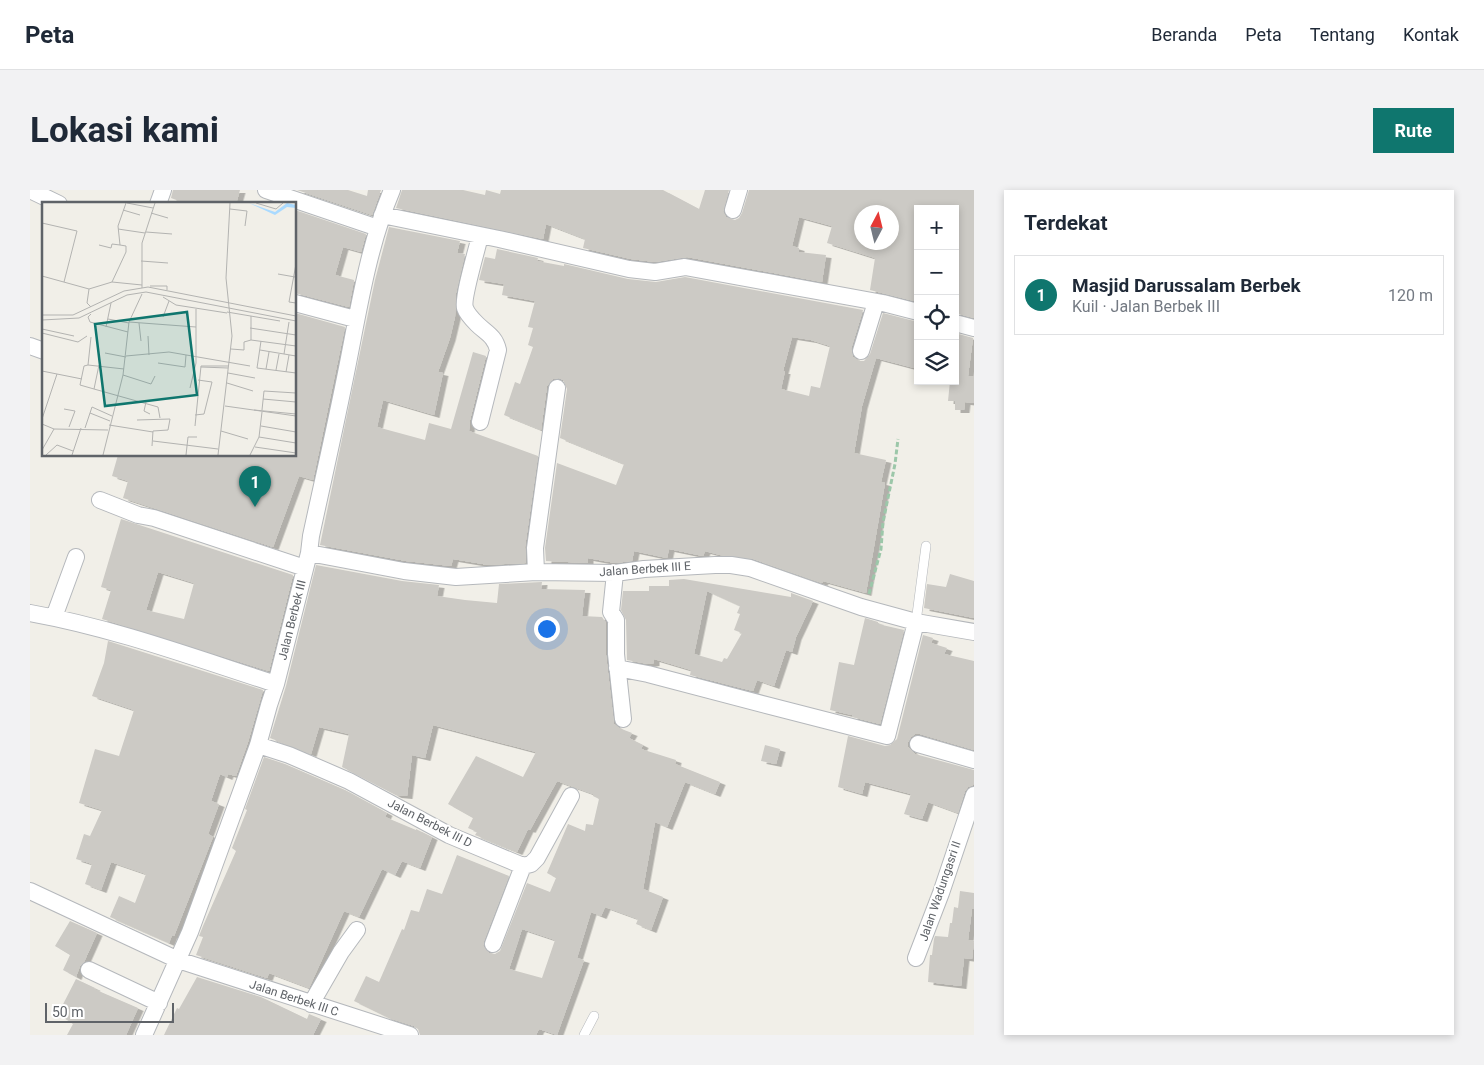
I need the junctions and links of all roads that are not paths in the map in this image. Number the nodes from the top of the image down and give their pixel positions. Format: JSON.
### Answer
{"nodes":[{"id":1,"x":30,"y":190,"type":"edge"},
{"id":2,"x":164,"y":190,"type":"edge"},
{"id":3,"x":266,"y":190,"type":"edge"},
{"id":4,"x":392,"y":190,"type":"edge"},
{"id":5,"x":739,"y":190,"type":"edge"},
{"id":6,"x":55,"y":202,"type":"edge"},
{"id":7,"x":159,"y":202,"type":"edge"},
{"id":8,"x":733,"y":210,"type":"dead end"},
{"id":9,"x":380,"y":222,"type":"junction"},
{"id":10,"x":480,"y":236,"type":"junction"},
{"id":11,"x":876,"y":302,"type":"junction"},
{"id":12,"x":296,"y":303,"type":"edge"},
{"id":13,"x":914,"y":311,"type":"edge"},
{"id":14,"x":355,"y":319,"type":"junction"},
{"id":15,"x":959,"y":323,"type":"edge"},
{"id":16,"x":974,"y":328,"type":"edge"},
{"id":17,"x":30,"y":346,"type":"edge"},
{"id":18,"x":42,"y":350,"type":"edge"},
{"id":19,"x":861,"y":351,"type":"dead end"},
{"id":20,"x":557,"y":388,"type":"dead end"},
{"id":21,"x":480,"y":422,"type":"dead end"},
{"id":22,"x":100,"y":500,"type":"dead end"},
{"id":23,"x":926,"y":546,"type":"dead end"},
{"id":24,"x":76,"y":557,"type":"dead end"},
{"id":25,"x":307,"y":561,"type":"junction"},
{"id":26,"x":536,"y":572,"type":"junction"},
{"id":27,"x":615,"y":573,"type":"junction"},
{"id":28,"x":30,"y":613,"type":"edge"},
{"id":29,"x":54,"y":618,"type":"junction"},
{"id":30,"x":916,"y":622,"type":"junction"},
{"id":31,"x":974,"y":632,"type":"edge"},
{"id":32,"x":617,"y":668,"type":"junction"},
{"id":33,"x":276,"y":684,"type":"junction"},
{"id":34,"x":623,"y":719,"type":"dead end"},
{"id":35,"x":918,"y":744,"type":"dead end"},
{"id":36,"x":258,"y":745,"type":"junction"},
{"id":37,"x":974,"y":760,"type":"edge"},
{"id":38,"x":974,"y":795,"type":"edge"},
{"id":39,"x":572,"y":796,"type":"dead end"},
{"id":40,"x":522,"y":866,"type":"junction"},
{"id":41,"x":30,"y":891,"type":"edge"},
{"id":42,"x":357,"y":930,"type":"dead end"},
{"id":43,"x":493,"y":944,"type":"dead end"},
{"id":44,"x":916,"y":958,"type":"dead end"},
{"id":45,"x":178,"y":960,"type":"junction"},
{"id":46,"x":89,"y":970,"type":"dead end"},
{"id":47,"x":159,"y":1003,"type":"junction"},
{"id":48,"x":311,"y":1004,"type":"junction"},
{"id":49,"x":594,"y":1016,"type":"dead end"},
{"id":50,"x":144,"y":1035,"type":"edge"},
{"id":51,"x":410,"y":1035,"type":"edge"},
{"id":52,"x":584,"y":1035,"type":"edge"}],
"edges":[{"from":1,"to":6,"type":"street"},
{"from":2,"to":7,"type":"street"},
{"from":3,"to":9,"type":"street"},
{"from":4,"to":9,"type":"street","name":"Jalan Berbek III"},
{"from":5,"to":8,"type":"street"},
{"from":9,"to":10,"type":"street"},
{"from":9,"to":14,"type":"street","name":"Jalan Berbek III"},
{"from":10,"to":11,"type":"street"},
{"from":10,"to":21,"type":"street"},
{"from":11,"to":13,"type":"street"},
{"from":11,"to":19,"type":"street"},
{"from":12,"to":14,"type":"street"},
{"from":14,"to":25,"type":"street","name":"Jalan Berbek III"},
{"from":15,"to":16,"type":"street"},
{"from":17,"to":18,"type":"street"},
{"from":20,"to":26,"type":"street"},
{"from":22,"to":25,"type":"street","name":"Jalan Berbek III E"},
{"from":23,"to":30,"type":"lane"},
{"from":24,"to":29,"type":"street"},
{"from":25,"to":26,"type":"street","name":"Jalan Berbek III E"},
{"from":25,"to":33,"type":"street","name":"Jalan Berbek III"},
{"from":26,"to":27,"type":"street","name":"Jalan Berbek III E"},
{"from":27,"to":30,"type":"street","name":"Jalan Berbek III E"},
{"from":27,"to":32,"type":"street"},
{"from":28,"to":29,"type":"street"},
{"from":29,"to":33,"type":"street"},
{"from":30,"to":31,"type":"street","name":"Jalan Berbek III E"},
{"from":30,"to":32,"type":"street"},
{"from":32,"to":34,"type":"street"},
{"from":33,"to":36,"type":"street","name":"Jalan Berbek III"},
{"from":35,"to":37,"type":"street"},
{"from":36,"to":40,"type":"street","name":"Jalan Berbek III D"},
{"from":36,"to":45,"type":"street","name":"Jalan Berbek III"},
{"from":38,"to":44,"type":"street","name":"Jalan Wadungasri II"},
{"from":39,"to":40,"type":"street"},
{"from":40,"to":43,"type":"street"},
{"from":41,"to":45,"type":"street","name":"Jalan Berbek III C"},
{"from":42,"to":48,"type":"street"},
{"from":45,"to":47,"type":"street","name":"Jalan Berbek III"},
{"from":45,"to":48,"type":"street","name":"Jalan Berbek III C"},
{"from":46,"to":47,"type":"street"},
{"from":47,"to":50,"type":"street","name":"Jalan Berbek III"},
{"from":48,"to":51,"type":"street","name":"Jalan Berbek III C"},
{"from":49,"to":52,"type":"lane"}]}
